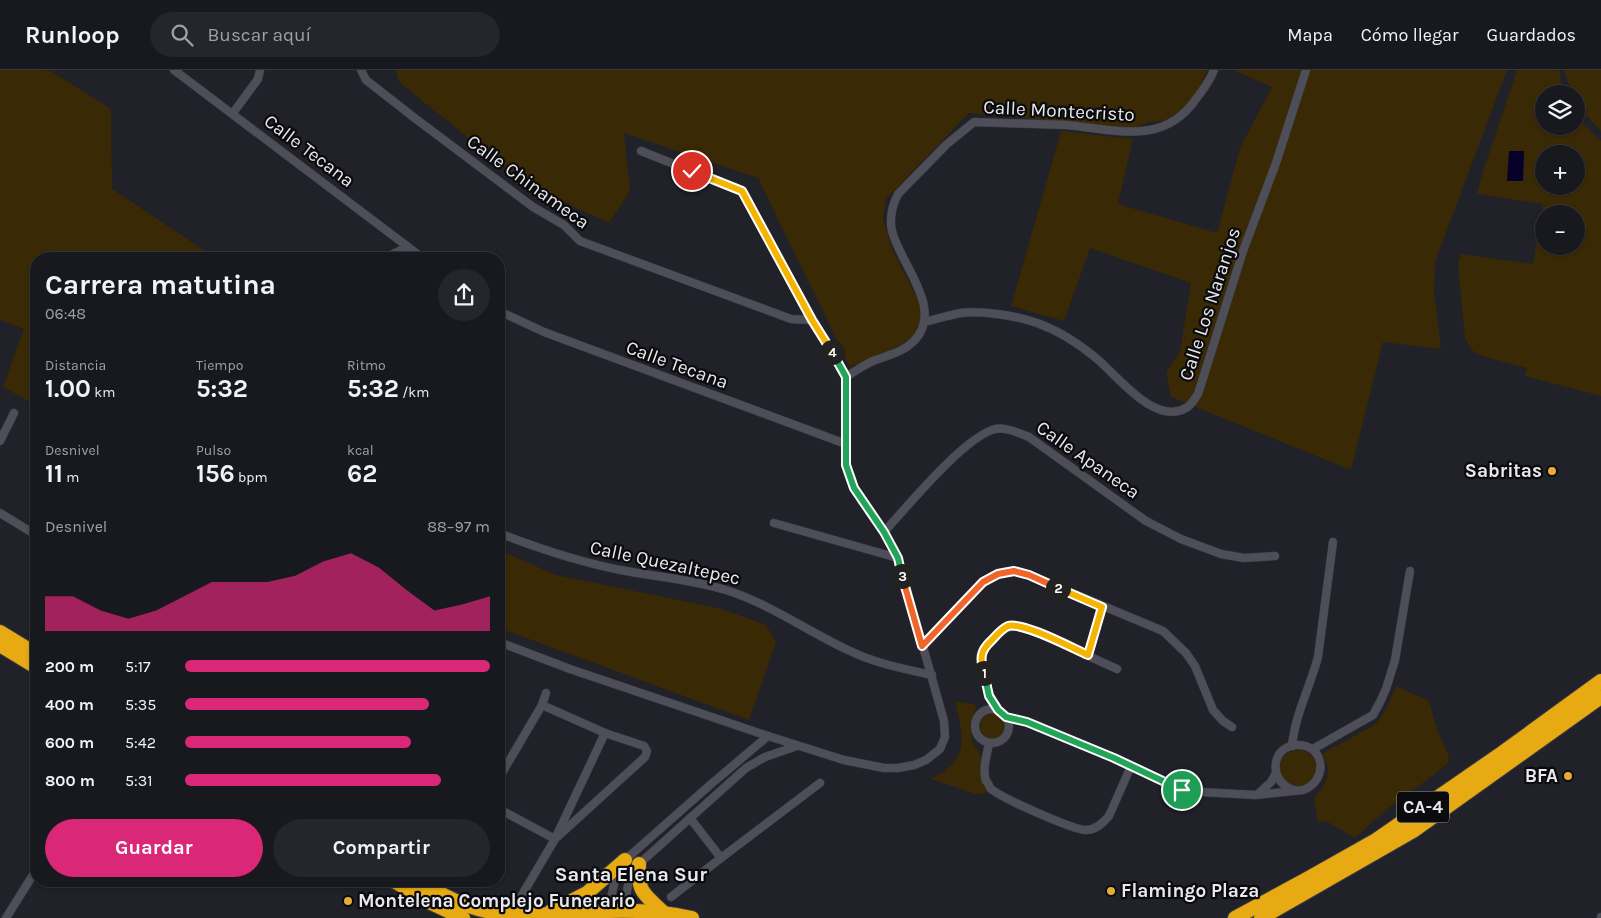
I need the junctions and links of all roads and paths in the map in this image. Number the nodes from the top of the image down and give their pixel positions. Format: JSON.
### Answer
{"nodes":[{"id":1,"x":174,"y":70,"type":"edge"},
{"id":2,"x":260,"y":70,"type":"edge"},
{"id":3,"x":361,"y":70,"type":"edge"},
{"id":4,"x":1214,"y":70,"type":"edge"},
{"id":5,"x":1306,"y":70,"type":"edge"},
{"id":6,"x":233,"y":113,"type":"junction"},
{"id":7,"x":641,"y":151,"type":"dead end"},
{"id":8,"x":408,"y":247,"type":"junction"},
{"id":9,"x":397,"y":252,"type":"edge"},
{"id":10,"x":415,"y":252,"type":"edge"},
{"id":11,"x":505,"y":314,"type":"edge"},
{"id":12,"x":812,"y":320,"type":"junction"},
{"id":13,"x":924,"y":322,"type":"junction"},
{"id":14,"x":846,"y":377,"type":"junction"},
{"id":15,"x":14,"y":413,"type":"dead end"},
{"id":16,"x":0,"y":441,"type":"edge"},
{"id":17,"x":846,"y":444,"type":"junction"},
{"id":18,"x":0,"y":513,"type":"edge"},
{"id":19,"x":774,"y":523,"type":"dead end"},
{"id":20,"x":30,"y":531,"type":"edge"},
{"id":21,"x":884,"y":532,"type":"junction"},
{"id":22,"x":505,"y":535,"type":"edge"},
{"id":23,"x":1333,"y":542,"type":"dead end"},
{"id":24,"x":1275,"y":556,"type":"dead end"},
{"id":25,"x":898,"y":558,"type":"junction"},
{"id":26,"x":1410,"y":571,"type":"dead end"},
{"id":27,"x":1102,"y":607,"type":"junction"},
{"id":28,"x":0,"y":632,"type":"edge"},
{"id":29,"x":505,"y":644,"type":"edge"},
{"id":30,"x":0,"y":645,"type":"edge"},
{"id":31,"x":922,"y":646,"type":"junction"},
{"id":32,"x":30,"y":650,"type":"edge"},
{"id":33,"x":1088,"y":655,"type":"junction"},
{"id":34,"x":30,"y":663,"type":"edge"},
{"id":35,"x":1116,"y":669,"type":"dead end"},
{"id":36,"x":932,"y":675,"type":"junction"},
{"id":37,"x":1601,"y":681,"type":"edge"},
{"id":38,"x":546,"y":693,"type":"dead end"},
{"id":39,"x":989,"y":696,"type":"junction"},
{"id":40,"x":1601,"y":697,"type":"edge"},
{"id":41,"x":542,"y":705,"type":"junction"},
{"id":42,"x":998,"y":710,"type":"junction"},
{"id":43,"x":978,"y":716,"type":"junction"},
{"id":44,"x":1006,"y":717,"type":"junction"},
{"id":45,"x":1027,"y":722,"type":"junction"},
{"id":46,"x":1232,"y":726,"type":"dead end"},
{"id":47,"x":1293,"y":729,"type":"junction"},
{"id":48,"x":606,"y":733,"type":"junction"},
{"id":49,"x":768,"y":736,"type":"junction"},
{"id":50,"x":1006,"y":736,"type":"junction"},
{"id":51,"x":990,"y":743,"type":"junction"},
{"id":52,"x":1301,"y":745,"type":"junction"},
{"id":53,"x":797,"y":746,"type":"junction"},
{"id":54,"x":1292,"y":746,"type":"junction"},
{"id":55,"x":1314,"y":752,"type":"junction"},
{"id":56,"x":1131,"y":766,"type":"junction"},
{"id":57,"x":505,"y":768,"type":"edge"},
{"id":58,"x":1276,"y":773,"type":"junction"},
{"id":59,"x":820,"y":783,"type":"dead end"},
{"id":60,"x":1294,"y":790,"type":"junction"},
{"id":61,"x":1256,"y":795,"type":"junction"},
{"id":62,"x":505,"y":812,"type":"edge"},
{"id":63,"x":690,"y":818,"type":"junction"},
{"id":64,"x":555,"y":839,"type":"junction"},
{"id":65,"x":721,"y":858,"type":"junction"},
{"id":66,"x":632,"y":862,"type":"junction"},
{"id":67,"x":30,"y":880,"type":"edge"},
{"id":68,"x":404,"y":887,"type":"edge"},
{"id":69,"x":432,"y":887,"type":"edge"},
{"id":70,"x":522,"y":895,"type":"dead end"},
{"id":71,"x":671,"y":898,"type":"dead end"},
{"id":72,"x":608,"y":911,"type":"junction"},
{"id":73,"x":624,"y":911,"type":"junction"},
{"id":74,"x":665,"y":914,"type":"junction"},
{"id":75,"x":542,"y":915,"type":"junction"},
{"id":76,"x":6,"y":918,"type":"edge"},
{"id":77,"x":463,"y":918,"type":"edge"},
{"id":78,"x":692,"y":918,"type":"edge"},
{"id":79,"x":1235,"y":918,"type":"edge"},
{"id":80,"x":1261,"y":918,"type":"edge"}],
"edges":[{"from":1,"to":6,"type":"street","name":"Calle Tecana"},
{"from":2,"to":6,"type":"street"},
{"from":3,"to":12,"type":"street","name":"Calle Chinameca"},
{"from":4,"to":13,"type":"street","name":"Calle Montecristo"},
{"from":5,"to":13,"type":"street","name":"Calle Los Naranjos"},
{"from":6,"to":8,"type":"street","name":"Calle Tecana"},
{"from":7,"to":12,"type":"street"},
{"from":8,"to":9,"type":"street"},
{"from":8,"to":10,"type":"street","name":"Calle Tecana"},
{"from":11,"to":17,"type":"street","name":"Calle Tecana"},
{"from":12,"to":14,"type":"street"},
{"from":13,"to":14,"type":"street"},
{"from":14,"to":17,"type":"street"},
{"from":15,"to":16,"type":"street"},
{"from":17,"to":21,"type":"street"},
{"from":18,"to":20,"type":"street"},
{"from":19,"to":25,"type":"street"},
{"from":21,"to":24,"type":"street","name":"Calle Apaneca"},
{"from":21,"to":25,"type":"street"},
{"from":22,"to":36,"type":"street","name":"Calle Quezaltepec"},
{"from":23,"to":47,"type":"street"},
{"from":25,"to":31,"type":"street"},
{"from":26,"to":55,"type":"street"},
{"from":27,"to":31,"type":"street"},
{"from":27,"to":33,"type":"street"},
{"from":27,"to":46,"type":"street"},
{"from":28,"to":32,"type":"highway"},
{"from":29,"to":49,"type":"street"},
{"from":30,"to":34,"type":"highway"},
{"from":31,"to":36,"type":"street"},
{"from":33,"to":35,"type":"street"},
{"from":33,"to":39,"type":"street"},
{"from":36,"to":53,"type":"street"},
{"from":37,"to":79,"type":"highway","number":"CA-4"},
{"from":38,"to":41,"type":"street"},
{"from":39,"to":42,"type":"street"},
{"from":39,"to":43,"type":"street"},
{"from":40,"to":80,"type":"highway","number":"CA-4"},
{"from":41,"to":48,"type":"street"},
{"from":41,"to":57,"type":"street"},
{"from":42,"to":43,"type":"street"},
{"from":42,"to":44,"type":"street"},
{"from":43,"to":51,"type":"street"},
{"from":44,"to":45,"type":"street"},
{"from":44,"to":50,"type":"street"},
{"from":45,"to":50,"type":"street"},
{"from":45,"to":56,"type":"street"},
{"from":47,"to":52,"type":"street"},
{"from":47,"to":54,"type":"street"},
{"from":48,"to":64,"type":"street"},
{"from":48,"to":64,"type":"street"},
{"from":49,"to":53,"type":"street"},
{"from":49,"to":66,"type":"street"},
{"from":50,"to":51,"type":"street"},
{"from":51,"to":56,"type":"street"},
{"from":52,"to":54,"type":"street"},
{"from":52,"to":55,"type":"street"},
{"from":53,"to":63,"type":"street"},
{"from":54,"to":58,"type":"street"},
{"from":55,"to":60,"type":"street"},
{"from":56,"to":61,"type":"street"},
{"from":58,"to":60,"type":"street"},
{"from":58,"to":61,"type":"street"},
{"from":59,"to":65,"type":"street"},
{"from":60,"to":61,"type":"street"},
{"from":62,"to":64,"type":"street"},
{"from":63,"to":65,"type":"street"},
{"from":63,"to":66,"type":"street"},
{"from":64,"to":70,"type":"street"},
{"from":65,"to":71,"type":"street"},
{"from":66,"to":72,"type":"street"},
{"from":66,"to":73,"type":"street"},
{"from":66,"to":74,"type":"highway"},
{"from":66,"to":75,"type":"highway"},
{"from":67,"to":76,"type":"street"},
{"from":68,"to":77,"type":"highway"},
{"from":69,"to":75,"type":"highway"},
{"from":72,"to":73,"type":"highway"},
{"from":72,"to":75,"type":"highway"},
{"from":73,"to":74,"type":"highway"},
{"from":74,"to":78,"type":"highway"}]}
